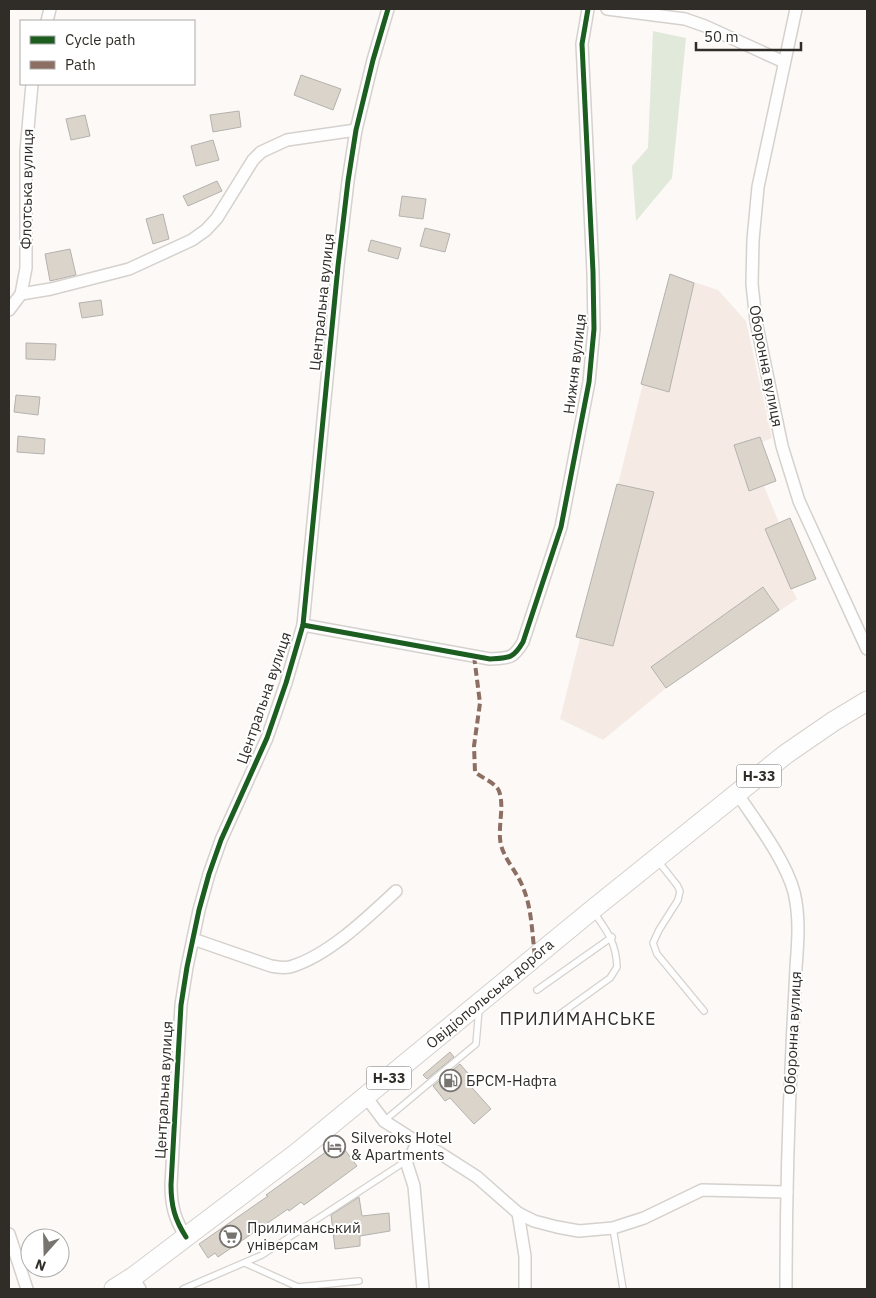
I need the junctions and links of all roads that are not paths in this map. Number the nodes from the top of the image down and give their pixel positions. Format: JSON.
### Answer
{"nodes":[{"id":1,"x":388,"y":9,"type":"edge"},
{"id":2,"x":588,"y":9,"type":"edge"},
{"id":3,"x":607,"y":9,"type":"edge"},
{"id":4,"x":796,"y":9,"type":"edge"},
{"id":5,"x":784,"y":62,"type":"junction"},
{"id":6,"x":32,"y":85,"type":"edge"},
{"id":7,"x":356,"y":130,"type":"junction"},
{"id":8,"x":21,"y":294,"type":"junction"},
{"id":9,"x":9,"y":310,"type":"edge"},
{"id":10,"x":303,"y":625,"type":"junction"},
{"id":11,"x":867,"y":649,"type":"edge"},
{"id":12,"x":867,"y":701,"type":"edge"},
{"id":13,"x":737,"y":793,"type":"junction"},
{"id":14,"x":656,"y":858,"type":"junction"},
{"id":15,"x":396,"y":891,"type":"dead end"},
{"id":16,"x":592,"y":910,"type":"junction"},
{"id":17,"x":612,"y":938,"type":"junction"},
{"id":18,"x":194,"y":939,"type":"junction"},
{"id":19,"x":537,"y":990,"type":"dead end"},
{"id":20,"x":480,"y":1003,"type":"junction"},
{"id":21,"x":704,"y":1011,"type":"dead end"},
{"id":22,"x":560,"y":1014,"type":"dead end"},
{"id":23,"x":366,"y":1097,"type":"junction"},
{"id":24,"x":384,"y":1121,"type":"junction"},
{"id":25,"x":417,"y":1142,"type":"junction"},
{"id":26,"x":406,"y":1161,"type":"junction"},
{"id":27,"x":787,"y":1192,"type":"junction"},
{"id":28,"x":518,"y":1212,"type":"junction"},
{"id":29,"x":613,"y":1228,"type":"junction"},
{"id":30,"x":9,"y":1234,"type":"edge"},
{"id":31,"x":186,"y":1237,"type":"junction"},
{"id":32,"x":245,"y":1263,"type":"junction"},
{"id":33,"x":359,"y":1281,"type":"dead end"},
{"id":34,"x":136,"y":1283,"type":"edge"},
{"id":35,"x":317,"y":1287,"type":"edge"},
{"id":36,"x":27,"y":1289,"type":"edge"},
{"id":37,"x":114,"y":1289,"type":"edge"},
{"id":38,"x":183,"y":1289,"type":"edge"},
{"id":39,"x":423,"y":1289,"type":"edge"},
{"id":40,"x":525,"y":1289,"type":"edge"},
{"id":41,"x":623,"y":1289,"type":"edge"},
{"id":42,"x":786,"y":1289,"type":"edge"}],
"edges":[{"from":1,"to":7,"type":"street","name":"Центральна вулиця"},
{"from":2,"to":10,"type":"street","name":"Нижня вулиця"},
{"from":3,"to":5,"type":"street"},
{"from":4,"to":5,"type":"street","name":"Оборонна вулиця"},
{"from":5,"to":11,"type":"street","name":"Оборонна вулиця"},
{"from":6,"to":8,"type":"street","name":"Флотська вулиця"},
{"from":7,"to":8,"type":"street"},
{"from":7,"to":10,"type":"street","name":"Центральна вулиця"},
{"from":8,"to":9,"type":"street","name":"Флотська вулиця"},
{"from":10,"to":18,"type":"street","name":"Центральна вулиця"},
{"from":12,"to":13,"type":"main road","name":"Овідіопольська дорога","number":"Н-33"},
{"from":13,"to":14,"type":"main road","name":"Овідіопольська дорога","number":"Н-33"},
{"from":13,"to":27,"type":"street","name":"Оборонна вулиця"},
{"from":14,"to":16,"type":"main road","name":"Овідіопольська дорога","number":"Н-33"},
{"from":14,"to":21,"type":"lane"},
{"from":15,"to":18,"type":"street"},
{"from":16,"to":17,"type":"lane"},
{"from":16,"to":20,"type":"main road","name":"Овідіопольська дорога","number":"Н-33"},
{"from":17,"to":19,"type":"lane"},
{"from":17,"to":22,"type":"lane"},
{"from":18,"to":31,"type":"street","name":"Центральна вулиця"},
{"from":20,"to":23,"type":"main road","name":"Овідіопольська дорога","number":"Н-33"},
{"from":20,"to":24,"type":"lane"},
{"from":23,"to":24,"type":"street"},
{"from":23,"to":31,"type":"main road","name":"Овідіопольська дорога","number":"Н-33"},
{"from":24,"to":25,"type":"street"},
{"from":25,"to":26,"type":"street"},
{"from":25,"to":28,"type":"street"},
{"from":26,"to":32,"type":"lane"},
{"from":26,"to":39,"type":"street"},
{"from":27,"to":29,"type":"street"},
{"from":27,"to":42,"type":"street","name":"Оборонна вулиця"},
{"from":28,"to":29,"type":"street"},
{"from":28,"to":40,"type":"street"},
{"from":29,"to":41,"type":"lane"},
{"from":30,"to":36,"type":"street"},
{"from":31,"to":34,"type":"main road","name":"Овідіопольська дорога","number":"Н-33"},
{"from":32,"to":35,"type":"lane"},
{"from":32,"to":38,"type":"lane"},
{"from":33,"to":35,"type":"lane"},
{"from":34,"to":37,"type":"main road","name":"Овідіопольська дорога","number":"Н-33"}]}
